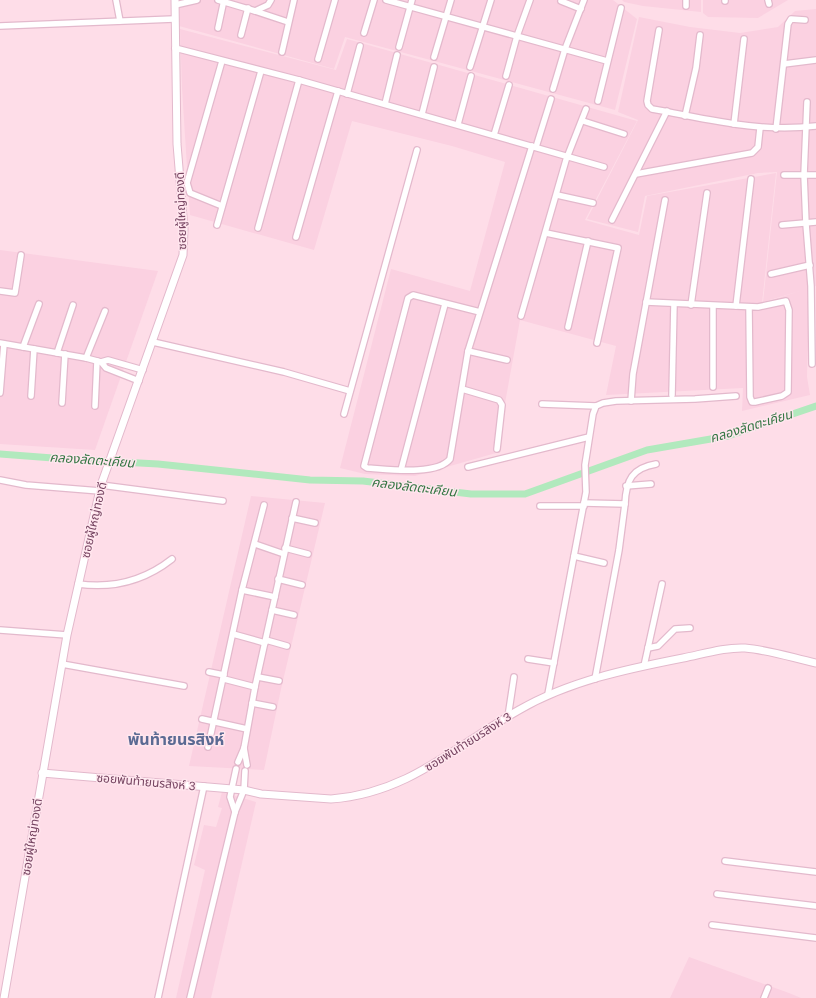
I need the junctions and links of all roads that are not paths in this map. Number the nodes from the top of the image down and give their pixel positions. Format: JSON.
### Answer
{"nodes":[{"id":1,"x":116,"y":0,"type":"edge"},
{"id":2,"x":197,"y":0,"type":"edge"},
{"id":3,"x":222,"y":0,"type":"edge"},
{"id":4,"x":271,"y":0,"type":"edge"},
{"id":5,"x":294,"y":0,"type":"edge"},
{"id":6,"x":335,"y":0,"type":"edge"},
{"id":7,"x":374,"y":0,"type":"edge"},
{"id":8,"x":386,"y":0,"type":"edge"},
{"id":9,"x":412,"y":0,"type":"edge"},
{"id":10,"x":451,"y":0,"type":"edge"},
{"id":11,"x":490,"y":0,"type":"edge"},
{"id":12,"x":530,"y":0,"type":"edge"},
{"id":13,"x":584,"y":0,"type":"edge"},
{"id":14,"x":186,"y":1,"type":"edge"},
{"id":15,"x":561,"y":1,"type":"edge"},
{"id":16,"x":175,"y":2,"type":"edge"},
{"id":17,"x":410,"y":7,"type":"junction"},
{"id":18,"x":248,"y":8,"type":"junction"},
{"id":19,"x":621,"y":8,"type":"dead end"},
{"id":20,"x":580,"y":9,"type":"junction"},
{"id":21,"x":255,"y":11,"type":"junction"},
{"id":22,"x":446,"y":17,"type":"junction"},
{"id":23,"x":174,"y":19,"type":"junction"},
{"id":24,"x":805,"y":20,"type":"dead end"},
{"id":25,"x":120,"y":22,"type":"junction"},
{"id":26,"x":288,"y":22,"type":"junction"},
{"id":27,"x":0,"y":26,"type":"edge"},
{"id":28,"x":482,"y":27,"type":"junction"},
{"id":29,"x":218,"y":28,"type":"dead end"},
{"id":30,"x":659,"y":30,"type":"dead end"},
{"id":31,"x":364,"y":33,"type":"dead end"},
{"id":32,"x":241,"y":35,"type":"dead end"},
{"id":33,"x":700,"y":35,"type":"dead end"},
{"id":34,"x":517,"y":36,"type":"junction"},
{"id":35,"x":744,"y":39,"type":"dead end"},
{"id":36,"x":360,"y":46,"type":"dead end"},
{"id":37,"x":400,"y":47,"type":"dead end"},
{"id":38,"x":175,"y":48,"type":"junction"},
{"id":39,"x":565,"y":49,"type":"junction"},
{"id":40,"x":282,"y":52,"type":"dead end"},
{"id":41,"x":397,"y":55,"type":"dead end"},
{"id":42,"x":434,"y":57,"type":"dead end"},
{"id":43,"x":318,"y":59,"type":"dead end"},
{"id":44,"x":816,"y":60,"type":"edge"},
{"id":45,"x":222,"y":61,"type":"junction"},
{"id":46,"x":607,"y":61,"type":"junction"},
{"id":47,"x":784,"y":64,"type":"junction"},
{"id":48,"x":434,"y":67,"type":"dead end"},
{"id":49,"x":470,"y":67,"type":"dead end"},
{"id":50,"x":261,"y":70,"type":"junction"},
{"id":51,"x":471,"y":76,"type":"dead end"},
{"id":52,"x":506,"y":76,"type":"dead end"},
{"id":53,"x":299,"y":80,"type":"junction"},
{"id":54,"x":509,"y":85,"type":"dead end"},
{"id":55,"x":553,"y":89,"type":"dead end"},
{"id":56,"x":338,"y":91,"type":"junction"},
{"id":57,"x":347,"y":94,"type":"junction"},
{"id":58,"x":551,"y":99,"type":"dead end"},
{"id":59,"x":598,"y":101,"type":"dead end"},
{"id":60,"x":807,"y":102,"type":"dead end"},
{"id":61,"x":385,"y":104,"type":"junction"},
{"id":62,"x":586,"y":109,"type":"dead end"},
{"id":63,"x":667,"y":111,"type":"junction"},
{"id":64,"x":422,"y":114,"type":"junction"},
{"id":65,"x":685,"y":116,"type":"junction"},
{"id":66,"x":583,"y":121,"type":"junction"},
{"id":67,"x":458,"y":124,"type":"junction"},
{"id":68,"x":734,"y":124,"type":"junction"},
{"id":69,"x":816,"y":126,"type":"edge"},
{"id":70,"x":807,"y":127,"type":"junction"},
{"id":71,"x":760,"y":128,"type":"junction"},
{"id":72,"x":776,"y":129,"type":"junction"},
{"id":73,"x":624,"y":134,"type":"dead end"},
{"id":74,"x":494,"y":135,"type":"junction"},
{"id":75,"x":534,"y":147,"type":"junction"},
{"id":76,"x":417,"y":150,"type":"dead end"},
{"id":77,"x":568,"y":156,"type":"junction"},
{"id":78,"x":604,"y":167,"type":"dead end"},
{"id":79,"x":636,"y":174,"type":"junction"},
{"id":80,"x":784,"y":175,"type":"dead end"},
{"id":81,"x":804,"y":175,"type":"junction"},
{"id":82,"x":816,"y":175,"type":"edge"},
{"id":83,"x":752,"y":179,"type":"dead end"},
{"id":84,"x":707,"y":193,"type":"dead end"},
{"id":85,"x":557,"y":196,"type":"junction"},
{"id":86,"x":664,"y":200,"type":"dead end"},
{"id":87,"x":593,"y":202,"type":"dead end"},
{"id":88,"x":222,"y":206,"type":"junction"},
{"id":89,"x":612,"y":220,"type":"dead end"},
{"id":90,"x":816,"y":222,"type":"edge"},
{"id":91,"x":806,"y":224,"type":"junction"},
{"id":92,"x":217,"y":225,"type":"dead end"},
{"id":93,"x":782,"y":225,"type":"dead end"},
{"id":94,"x":258,"y":228,"type":"dead end"},
{"id":95,"x":546,"y":233,"type":"junction"},
{"id":96,"x":296,"y":237,"type":"dead end"},
{"id":97,"x":588,"y":241,"type":"junction"},
{"id":98,"x":21,"y":255,"type":"dead end"},
{"id":99,"x":810,"y":265,"type":"junction"},
{"id":100,"x":771,"y":274,"type":"dead end"},
{"id":101,"x":813,"y":285,"type":"edge"},
{"id":102,"x":0,"y":291,"type":"edge"},
{"id":103,"x":646,"y":302,"type":"junction"},
{"id":104,"x":39,"y":304,"type":"dead end"},
{"id":105,"x":445,"y":304,"type":"junction"},
{"id":106,"x":674,"y":304,"type":"junction"},
{"id":107,"x":73,"y":305,"type":"dead end"},
{"id":108,"x":691,"y":305,"type":"junction"},
{"id":109,"x":713,"y":306,"type":"junction"},
{"id":110,"x":736,"y":306,"type":"junction"},
{"id":111,"x":749,"y":307,"type":"junction"},
{"id":112,"x":105,"y":311,"type":"dead end"},
{"id":113,"x":480,"y":312,"type":"junction"},
{"id":114,"x":521,"y":316,"type":"dead end"},
{"id":115,"x":568,"y":327,"type":"dead end"},
{"id":116,"x":814,"y":331,"type":"edge"},
{"id":117,"x":153,"y":342,"type":"junction"},
{"id":118,"x":597,"y":343,"type":"dead end"},
{"id":119,"x":2,"y":344,"type":"edge"},
{"id":120,"x":23,"y":347,"type":"junction"},
{"id":121,"x":34,"y":349,"type":"junction"},
{"id":122,"x":468,"y":351,"type":"junction"},
{"id":123,"x":57,"y":353,"type":"junction"},
{"id":124,"x":65,"y":354,"type":"junction"},
{"id":125,"x":86,"y":358,"type":"junction"},
{"id":126,"x":507,"y":360,"type":"dead end"},
{"id":127,"x":99,"y":362,"type":"junction"},
{"id":128,"x":812,"y":364,"type":"dead end"},
{"id":129,"x":143,"y":370,"type":"junction"},
{"id":130,"x":139,"y":381,"type":"junction"},
{"id":131,"x":713,"y":387,"type":"dead end"},
{"id":132,"x":462,"y":389,"type":"junction"},
{"id":133,"x":350,"y":391,"type":"junction"},
{"id":134,"x":0,"y":393,"type":"edge"},
{"id":135,"x":672,"y":395,"type":"dead end"},
{"id":136,"x":31,"y":396,"type":"dead end"},
{"id":137,"x":736,"y":396,"type":"dead end"},
{"id":138,"x":631,"y":401,"type":"junction"},
{"id":139,"x":62,"y":403,"type":"dead end"},
{"id":140,"x":542,"y":404,"type":"dead end"},
{"id":141,"x":95,"y":406,"type":"dead end"},
{"id":142,"x":596,"y":406,"type":"junction"},
{"id":143,"x":344,"y":414,"type":"dead end"},
{"id":144,"x":589,"y":437,"type":"junction"},
{"id":145,"x":497,"y":448,"type":"dead end"},
{"id":146,"x":656,"y":464,"type":"dead end"},
{"id":147,"x":468,"y":467,"type":"dead end"},
{"id":148,"x":402,"y":470,"type":"junction"},
{"id":149,"x":0,"y":480,"type":"edge"},
{"id":150,"x":651,"y":484,"type":"dead end"},
{"id":151,"x":101,"y":486,"type":"junction"},
{"id":152,"x":626,"y":486,"type":"junction"},
{"id":153,"x":223,"y":502,"type":"dead end"},
{"id":154,"x":296,"y":502,"type":"dead end"},
{"id":155,"x":625,"y":504,"type":"junction"},
{"id":156,"x":264,"y":505,"type":"dead end"},
{"id":157,"x":584,"y":505,"type":"junction"},
{"id":158,"x":540,"y":506,"type":"dead end"},
{"id":159,"x":292,"y":518,"type":"junction"},
{"id":160,"x":315,"y":523,"type":"dead end"},
{"id":161,"x":255,"y":544,"type":"junction"},
{"id":162,"x":285,"y":551,"type":"junction"},
{"id":163,"x":308,"y":554,"type":"dead end"},
{"id":164,"x":574,"y":556,"type":"junction"},
{"id":165,"x":172,"y":559,"type":"dead end"},
{"id":166,"x":604,"y":563,"type":"dead end"},
{"id":167,"x":278,"y":579,"type":"junction"},
{"id":168,"x":78,"y":584,"type":"junction"},
{"id":169,"x":662,"y":584,"type":"dead end"},
{"id":170,"x":302,"y":585,"type":"dead end"},
{"id":171,"x":242,"y":590,"type":"junction"},
{"id":172,"x":275,"y":597,"type":"junction"},
{"id":173,"x":272,"y":610,"type":"junction"},
{"id":174,"x":294,"y":615,"type":"dead end"},
{"id":175,"x":690,"y":628,"type":"dead end"},
{"id":176,"x":0,"y":630,"type":"edge"},
{"id":177,"x":233,"y":634,"type":"junction"},
{"id":178,"x":67,"y":635,"type":"junction"},
{"id":179,"x":266,"y":642,"type":"junction"},
{"id":180,"x":287,"y":646,"type":"dead end"},
{"id":181,"x":648,"y":648,"type":"junction"},
{"id":182,"x":528,"y":659,"type":"dead end"},
{"id":183,"x":554,"y":663,"type":"junction"},
{"id":184,"x":816,"y":663,"type":"edge"},
{"id":185,"x":62,"y":664,"type":"junction"},
{"id":186,"x":644,"y":666,"type":"junction"},
{"id":187,"x":209,"y":672,"type":"dead end"},
{"id":188,"x":224,"y":677,"type":"junction"},
{"id":189,"x":258,"y":677,"type":"junction"},
{"id":190,"x":514,"y":677,"type":"dead end"},
{"id":191,"x":595,"y":678,"type":"junction"},
{"id":192,"x":279,"y":681,"type":"dead end"},
{"id":193,"x":184,"y":686,"type":"dead end"},
{"id":194,"x":255,"y":687,"type":"junction"},
{"id":195,"x":548,"y":694,"type":"junction"},
{"id":196,"x":252,"y":703,"type":"junction"},
{"id":197,"x":273,"y":707,"type":"dead end"},
{"id":198,"x":508,"y":716,"type":"junction"},
{"id":199,"x":202,"y":719,"type":"dead end"},
{"id":200,"x":213,"y":722,"type":"junction"},
{"id":201,"x":247,"y":729,"type":"junction"},
{"id":202,"x":208,"y":747,"type":"dead end"},
{"id":203,"x":244,"y":748,"type":"junction"},
{"id":204,"x":238,"y":762,"type":"dead end"},
{"id":205,"x":247,"y":765,"type":"dead end"},
{"id":206,"x":236,"y":769,"type":"dead end"},
{"id":207,"x":246,"y":771,"type":"dead end"},
{"id":208,"x":42,"y":773,"type":"junction"},
{"id":209,"x":204,"y":786,"type":"junction"},
{"id":210,"x":232,"y":789,"type":"junction"},
{"id":211,"x":244,"y":790,"type":"junction"},
{"id":212,"x":235,"y":812,"type":"junction"},
{"id":213,"x":726,"y":861,"type":"dead end"},
{"id":214,"x":816,"y":872,"type":"edge"},
{"id":215,"x":717,"y":894,"type":"dead end"},
{"id":216,"x":816,"y":906,"type":"edge"},
{"id":217,"x":712,"y":925,"type":"dead end"},
{"id":218,"x":816,"y":938,"type":"edge"},
{"id":219,"x":768,"y":988,"type":"dead end"},
{"id":220,"x":4,"y":998,"type":"edge"},
{"id":221,"x":158,"y":998,"type":"edge"},
{"id":222,"x":190,"y":998,"type":"edge"},
{"id":223,"x":764,"y":998,"type":"edge"}],
"edges":[{"from":1,"to":25,"type":"street"},
{"from":2,"to":14,"type":"street"},
{"from":3,"to":18,"type":"street"},
{"from":3,"to":29,"type":"street"},
{"from":4,"to":21,"type":"street"},
{"from":5,"to":26,"type":"street"},
{"from":6,"to":43,"type":"street"},
{"from":7,"to":31,"type":"street"},
{"from":8,"to":17,"type":"street"},
{"from":9,"to":17,"type":"street"},
{"from":10,"to":22,"type":"street"},
{"from":11,"to":28,"type":"street"},
{"from":12,"to":34,"type":"street"},
{"from":13,"to":20,"type":"street"},
{"from":14,"to":16,"type":"street"},
{"from":15,"to":20,"type":"street"},
{"from":16,"to":23,"type":"street","name":"ซอยผู้ใหญ่ทองดี"},
{"from":17,"to":22,"type":"street"},
{"from":17,"to":37,"type":"street"},
{"from":18,"to":21,"type":"street"},
{"from":18,"to":32,"type":"street"},
{"from":19,"to":46,"type":"street"},
{"from":20,"to":39,"type":"street"},
{"from":21,"to":26,"type":"street"},
{"from":22,"to":28,"type":"street"},
{"from":22,"to":42,"type":"street"},
{"from":23,"to":25,"type":"street"},
{"from":23,"to":38,"type":"street","name":"ซอยผู้ใหญ่ทองดี"},
{"from":24,"to":47,"type":"street"},
{"from":25,"to":27,"type":"street"},
{"from":26,"to":40,"type":"street"},
{"from":28,"to":34,"type":"street"},
{"from":28,"to":49,"type":"street"},
{"from":30,"to":63,"type":"street"},
{"from":33,"to":65,"type":"street"},
{"from":34,"to":39,"type":"street"},
{"from":34,"to":52,"type":"street"},
{"from":35,"to":68,"type":"street"},
{"from":36,"to":57,"type":"street"},
{"from":38,"to":45,"type":"street"},
{"from":38,"to":117,"type":"street","name":"ซอยผู้ใหญ่ทองดี"},
{"from":39,"to":46,"type":"street"},
{"from":39,"to":55,"type":"street"},
{"from":41,"to":61,"type":"street"},
{"from":44,"to":47,"type":"street"},
{"from":45,"to":50,"type":"street"},
{"from":45,"to":88,"type":"street"},
{"from":46,"to":59,"type":"street"},
{"from":47,"to":72,"type":"street"},
{"from":48,"to":64,"type":"street"},
{"from":50,"to":53,"type":"street"},
{"from":50,"to":88,"type":"street"},
{"from":51,"to":67,"type":"street"},
{"from":53,"to":56,"type":"street"},
{"from":53,"to":94,"type":"street"},
{"from":54,"to":74,"type":"street"},
{"from":56,"to":57,"type":"street"},
{"from":56,"to":96,"type":"street"},
{"from":57,"to":61,"type":"street"},
{"from":58,"to":75,"type":"street"},
{"from":60,"to":70,"type":"street"},
{"from":61,"to":64,"type":"street"},
{"from":62,"to":66,"type":"street"},
{"from":63,"to":65,"type":"street"},
{"from":63,"to":79,"type":"street"},
{"from":64,"to":67,"type":"street"},
{"from":65,"to":68,"type":"street"},
{"from":66,"to":73,"type":"street"},
{"from":66,"to":77,"type":"street"},
{"from":67,"to":74,"type":"street"},
{"from":68,"to":71,"type":"street"},
{"from":69,"to":70,"type":"street"},
{"from":70,"to":72,"type":"street"},
{"from":70,"to":81,"type":"street"},
{"from":71,"to":72,"type":"street"},
{"from":71,"to":79,"type":"street"},
{"from":74,"to":75,"type":"street"},
{"from":75,"to":77,"type":"street"},
{"from":75,"to":113,"type":"street"},
{"from":76,"to":133,"type":"street"},
{"from":77,"to":78,"type":"street"},
{"from":77,"to":85,"type":"street"},
{"from":79,"to":89,"type":"street"},
{"from":80,"to":81,"type":"street"},
{"from":81,"to":82,"type":"street"},
{"from":81,"to":91,"type":"street"},
{"from":83,"to":110,"type":"street"},
{"from":84,"to":108,"type":"street"},
{"from":85,"to":87,"type":"street"},
{"from":85,"to":95,"type":"street"},
{"from":86,"to":103,"type":"street"},
{"from":88,"to":92,"type":"street"},
{"from":90,"to":91,"type":"street"},
{"from":91,"to":93,"type":"street"},
{"from":91,"to":99,"type":"street"},
{"from":95,"to":97,"type":"street"},
{"from":95,"to":114,"type":"street"},
{"from":97,"to":115,"type":"street"},
{"from":97,"to":118,"type":"street"},
{"from":98,"to":102,"type":"street"},
{"from":99,"to":100,"type":"street"},
{"from":99,"to":101,"type":"street"},
{"from":101,"to":116,"type":"street"},
{"from":103,"to":106,"type":"street"},
{"from":103,"to":138,"type":"street"},
{"from":104,"to":120,"type":"street"},
{"from":105,"to":113,"type":"street"},
{"from":105,"to":148,"type":"street"},
{"from":105,"to":148,"type":"street"},
{"from":106,"to":108,"type":"street"},
{"from":106,"to":135,"type":"street"},
{"from":107,"to":123,"type":"street"},
{"from":108,"to":109,"type":"street"},
{"from":109,"to":110,"type":"street"},
{"from":109,"to":131,"type":"street"},
{"from":110,"to":111,"type":"street"},
{"from":111,"to":111,"type":"street"},
{"from":112,"to":125,"type":"street"},
{"from":113,"to":122,"type":"street"},
{"from":116,"to":128,"type":"street"},
{"from":117,"to":129,"type":"street","name":"ซอยผู้ใหญ่ทองดี"},
{"from":117,"to":133,"type":"street"},
{"from":119,"to":120,"type":"street"},
{"from":119,"to":134,"type":"street"},
{"from":120,"to":121,"type":"street"},
{"from":121,"to":123,"type":"street"},
{"from":121,"to":136,"type":"street"},
{"from":122,"to":126,"type":"street"},
{"from":122,"to":132,"type":"street"},
{"from":123,"to":124,"type":"street"},
{"from":124,"to":125,"type":"street"},
{"from":124,"to":139,"type":"street"},
{"from":125,"to":127,"type":"street"},
{"from":127,"to":129,"type":"street"},
{"from":127,"to":130,"type":"street"},
{"from":127,"to":141,"type":"street"},
{"from":129,"to":130,"type":"street","name":"ซอยผู้ใหญ่ทองดี"},
{"from":130,"to":151,"type":"street","name":"ซอยผู้ใหญ่ทองดี"},
{"from":132,"to":145,"type":"street"},
{"from":132,"to":148,"type":"street"},
{"from":133,"to":143,"type":"street"},
{"from":137,"to":138,"type":"street"},
{"from":138,"to":142,"type":"street"},
{"from":140,"to":142,"type":"street"},
{"from":142,"to":144,"type":"street"},
{"from":144,"to":147,"type":"street"},
{"from":144,"to":157,"type":"street"},
{"from":146,"to":152,"type":"street"},
{"from":149,"to":151,"type":"street"},
{"from":150,"to":152,"type":"street"},
{"from":151,"to":153,"type":"street"},
{"from":151,"to":168,"type":"street","name":"ซอยผู้ใหญ่ทองดี"},
{"from":152,"to":155,"type":"street"},
{"from":154,"to":159,"type":"street"},
{"from":155,"to":157,"type":"street"},
{"from":155,"to":191,"type":"street"},
{"from":156,"to":161,"type":"street"},
{"from":157,"to":158,"type":"street"},
{"from":157,"to":164,"type":"street"},
{"from":159,"to":160,"type":"street"},
{"from":159,"to":162,"type":"street"},
{"from":161,"to":162,"type":"street"},
{"from":161,"to":171,"type":"street"},
{"from":162,"to":163,"type":"street"},
{"from":162,"to":167,"type":"street"},
{"from":164,"to":166,"type":"street"},
{"from":164,"to":183,"type":"street"},
{"from":165,"to":168,"type":"street"},
{"from":167,"to":170,"type":"street"},
{"from":167,"to":172,"type":"street"},
{"from":168,"to":178,"type":"street","name":"ซอยผู้ใหญ่ทองดี"},
{"from":169,"to":181,"type":"street"},
{"from":171,"to":172,"type":"street"},
{"from":171,"to":177,"type":"street"},
{"from":172,"to":173,"type":"street"},
{"from":173,"to":174,"type":"street"},
{"from":173,"to":179,"type":"street"},
{"from":175,"to":181,"type":"street"},
{"from":176,"to":178,"type":"street"},
{"from":177,"to":179,"type":"street"},
{"from":177,"to":188,"type":"street"},
{"from":178,"to":185,"type":"street","name":"ซอยผู้ใหญ่ทองดี"},
{"from":179,"to":180,"type":"street"},
{"from":179,"to":189,"type":"street"},
{"from":181,"to":186,"type":"street"},
{"from":182,"to":183,"type":"street"},
{"from":183,"to":195,"type":"street"},
{"from":184,"to":186,"type":"street","name":"ซอยพันท้ายนรสิงห์ 3"},
{"from":185,"to":193,"type":"street"},
{"from":185,"to":208,"type":"street","name":"ซอยผู้ใหญ่ทองดี"},
{"from":186,"to":191,"type":"street","name":"ซอยพันท้ายนรสิงห์ 3"},
{"from":187,"to":188,"type":"street"},
{"from":188,"to":194,"type":"street"},
{"from":188,"to":200,"type":"street"},
{"from":189,"to":192,"type":"street"},
{"from":189,"to":194,"type":"street"},
{"from":190,"to":198,"type":"street"},
{"from":191,"to":195,"type":"street","name":"ซอยพันท้ายนรสิงห์ 3"},
{"from":194,"to":196,"type":"street"},
{"from":195,"to":198,"type":"street","name":"ซอยพันท้ายนรสิงห์ 3"},
{"from":196,"to":197,"type":"street"},
{"from":196,"to":201,"type":"street"},
{"from":198,"to":211,"type":"street","name":"ซอยพันท้ายนรสิงห์ 3"},
{"from":199,"to":200,"type":"street"},
{"from":200,"to":201,"type":"street"},
{"from":200,"to":202,"type":"street"},
{"from":201,"to":203,"type":"street"},
{"from":203,"to":204,"type":"street"},
{"from":203,"to":205,"type":"street"},
{"from":206,"to":210,"type":"street"},
{"from":207,"to":211,"type":"street"},
{"from":208,"to":209,"type":"street","name":"ซอยพันท้ายนรสิงห์ 3"},
{"from":208,"to":220,"type":"street","name":"ซอยผู้ใหญ่ทองดี"},
{"from":209,"to":210,"type":"street","name":"ซอยพันท้ายนรสิงห์ 3"},
{"from":209,"to":221,"type":"street"},
{"from":210,"to":211,"type":"street","name":"ซอยพันท้ายนรสิงห์ 3"},
{"from":210,"to":212,"type":"street"},
{"from":211,"to":212,"type":"street"},
{"from":212,"to":222,"type":"street"},
{"from":213,"to":214,"type":"street"},
{"from":215,"to":216,"type":"street"},
{"from":217,"to":218,"type":"street"},
{"from":219,"to":223,"type":"street"}]}
